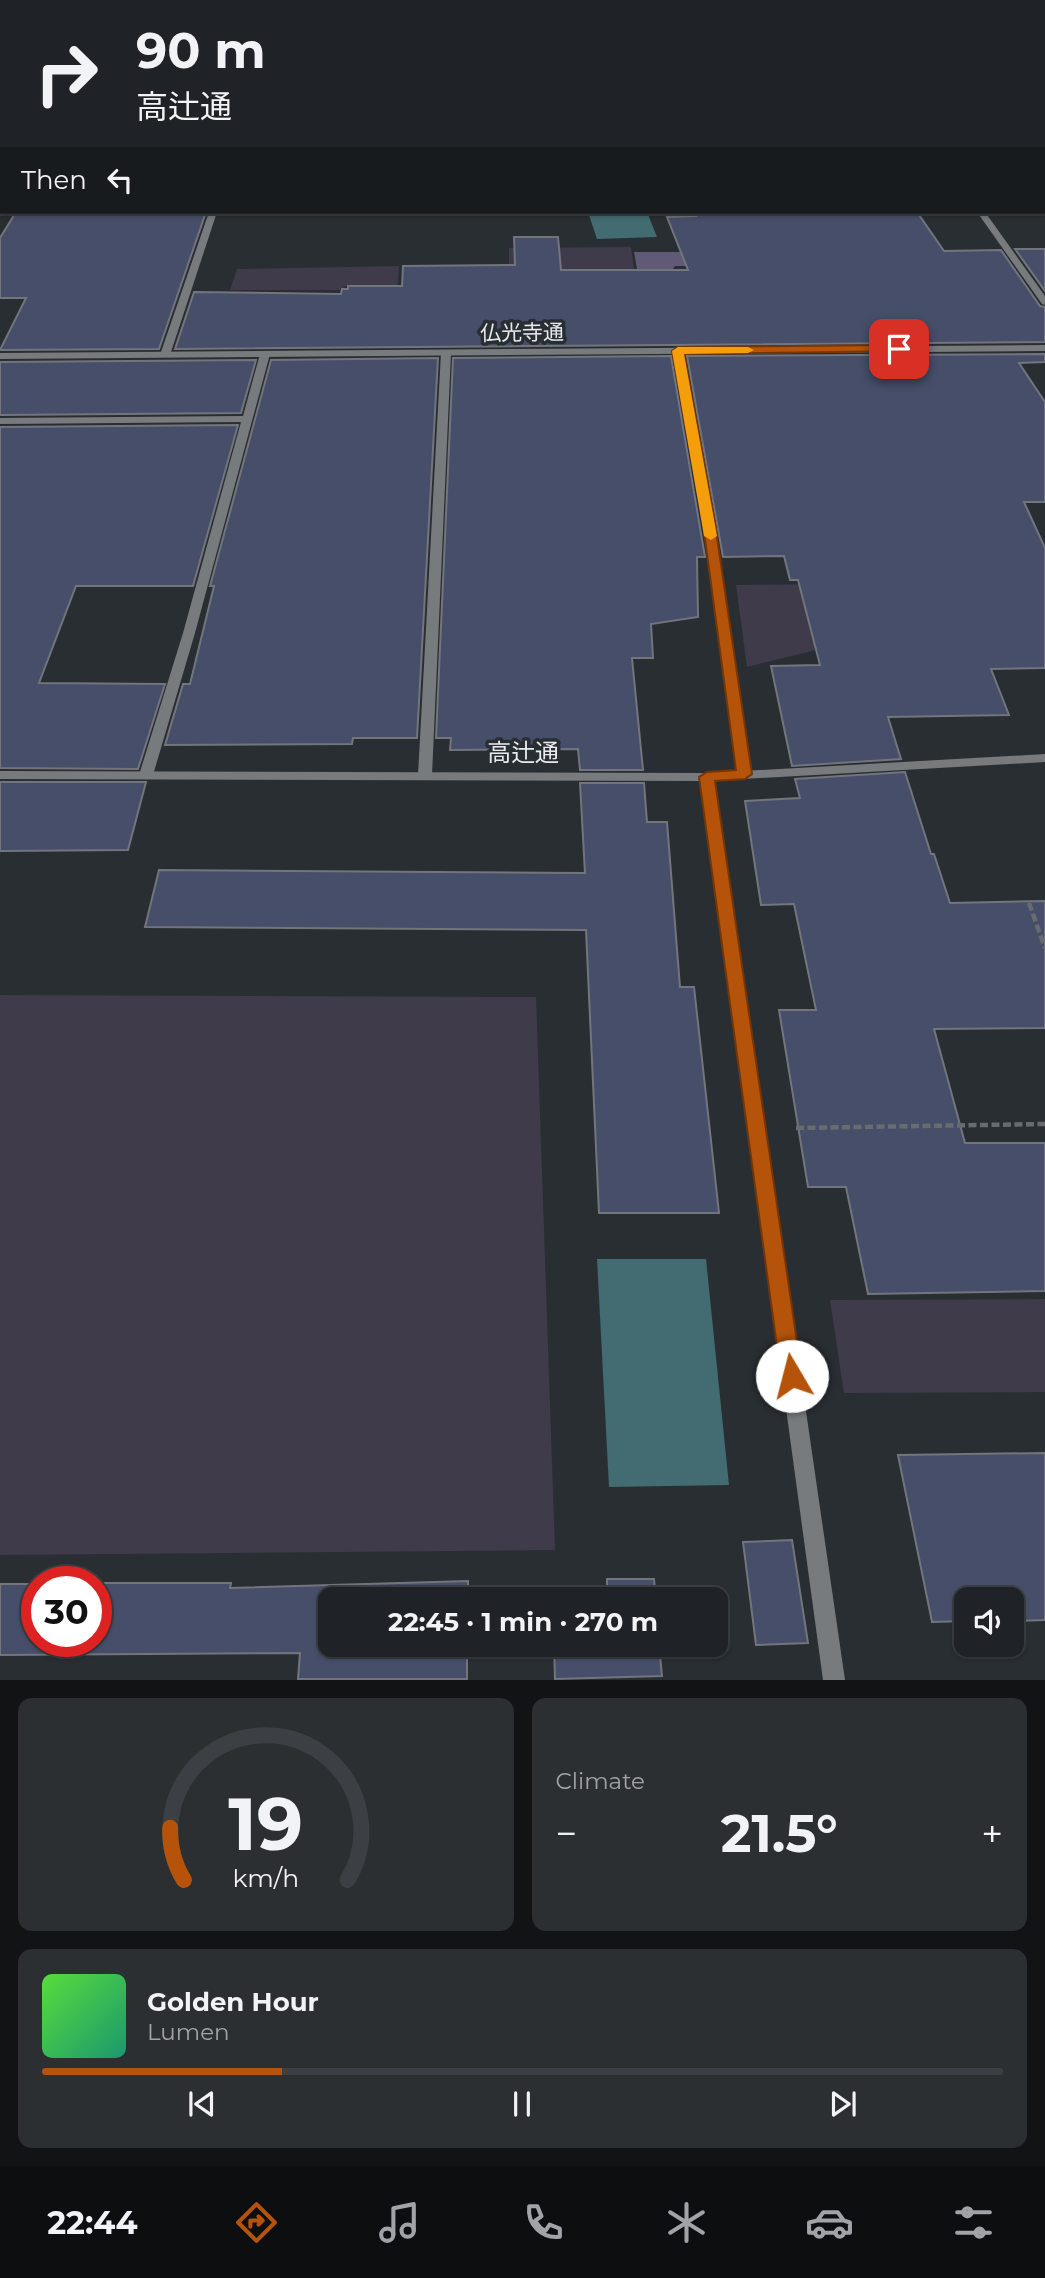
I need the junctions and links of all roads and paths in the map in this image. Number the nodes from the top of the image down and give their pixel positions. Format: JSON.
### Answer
{"nodes":[{"id":1,"x":213,"y":214,"type":"edge"},
{"id":2,"x":982,"y":214,"type":"edge"},
{"id":3,"x":1045,"y":302,"type":"edge"},
{"id":4,"x":1045,"y":348,"type":"edge"},
{"id":5,"x":678,"y":351,"type":"junction"},
{"id":6,"x":446,"y":353,"type":"junction"},
{"id":7,"x":265,"y":354,"type":"junction"},
{"id":8,"x":165,"y":355,"type":"junction"},
{"id":9,"x":0,"y":356,"type":"edge"},
{"id":10,"x":246,"y":419,"type":"junction"},
{"id":11,"x":0,"y":421,"type":"edge"},
{"id":12,"x":1045,"y":758,"type":"edge"},
{"id":13,"x":745,"y":774,"type":"junction"},
{"id":14,"x":0,"y":775,"type":"edge"},
{"id":15,"x":146,"y":775,"type":"junction"},
{"id":16,"x":425,"y":775,"type":"junction"},
{"id":17,"x":707,"y":777,"type":"junction"},
{"id":18,"x":1030,"y":903,"type":"dead end"},
{"id":19,"x":1045,"y":948,"type":"edge"},
{"id":20,"x":1045,"y":1124,"type":"edge"},
{"id":21,"x":756,"y":1128,"type":"junction"},
{"id":22,"x":834,"y":1679,"type":"edge"}],
"edges":[{"from":1,"to":8,"type":"street"},
{"from":2,"to":3,"type":"street"},
{"from":4,"to":5,"type":"street","name":"仏光寺通"},
{"from":5,"to":6,"type":"street","name":"仏光寺通"},
{"from":5,"to":13,"type":"street"},
{"from":6,"to":7,"type":"street","name":"仏光寺通"},
{"from":6,"to":16,"type":"street"},
{"from":7,"to":8,"type":"street","name":"仏光寺通"},
{"from":7,"to":10,"type":"street"},
{"from":8,"to":9,"type":"street","name":"仏光寺通"},
{"from":10,"to":11,"type":"street"},
{"from":10,"to":15,"type":"street"},
{"from":12,"to":13,"type":"street","name":"高辻通"},
{"from":13,"to":17,"type":"street","name":"高辻通"},
{"from":14,"to":15,"type":"street","name":"高辻通"},
{"from":15,"to":16,"type":"street","name":"高辻通"},
{"from":16,"to":17,"type":"street","name":"高辻通"},
{"from":17,"to":21,"type":"street"},
{"from":18,"to":19,"type":"path"},
{"from":20,"to":21,"type":"path"},
{"from":21,"to":22,"type":"street"}]}
